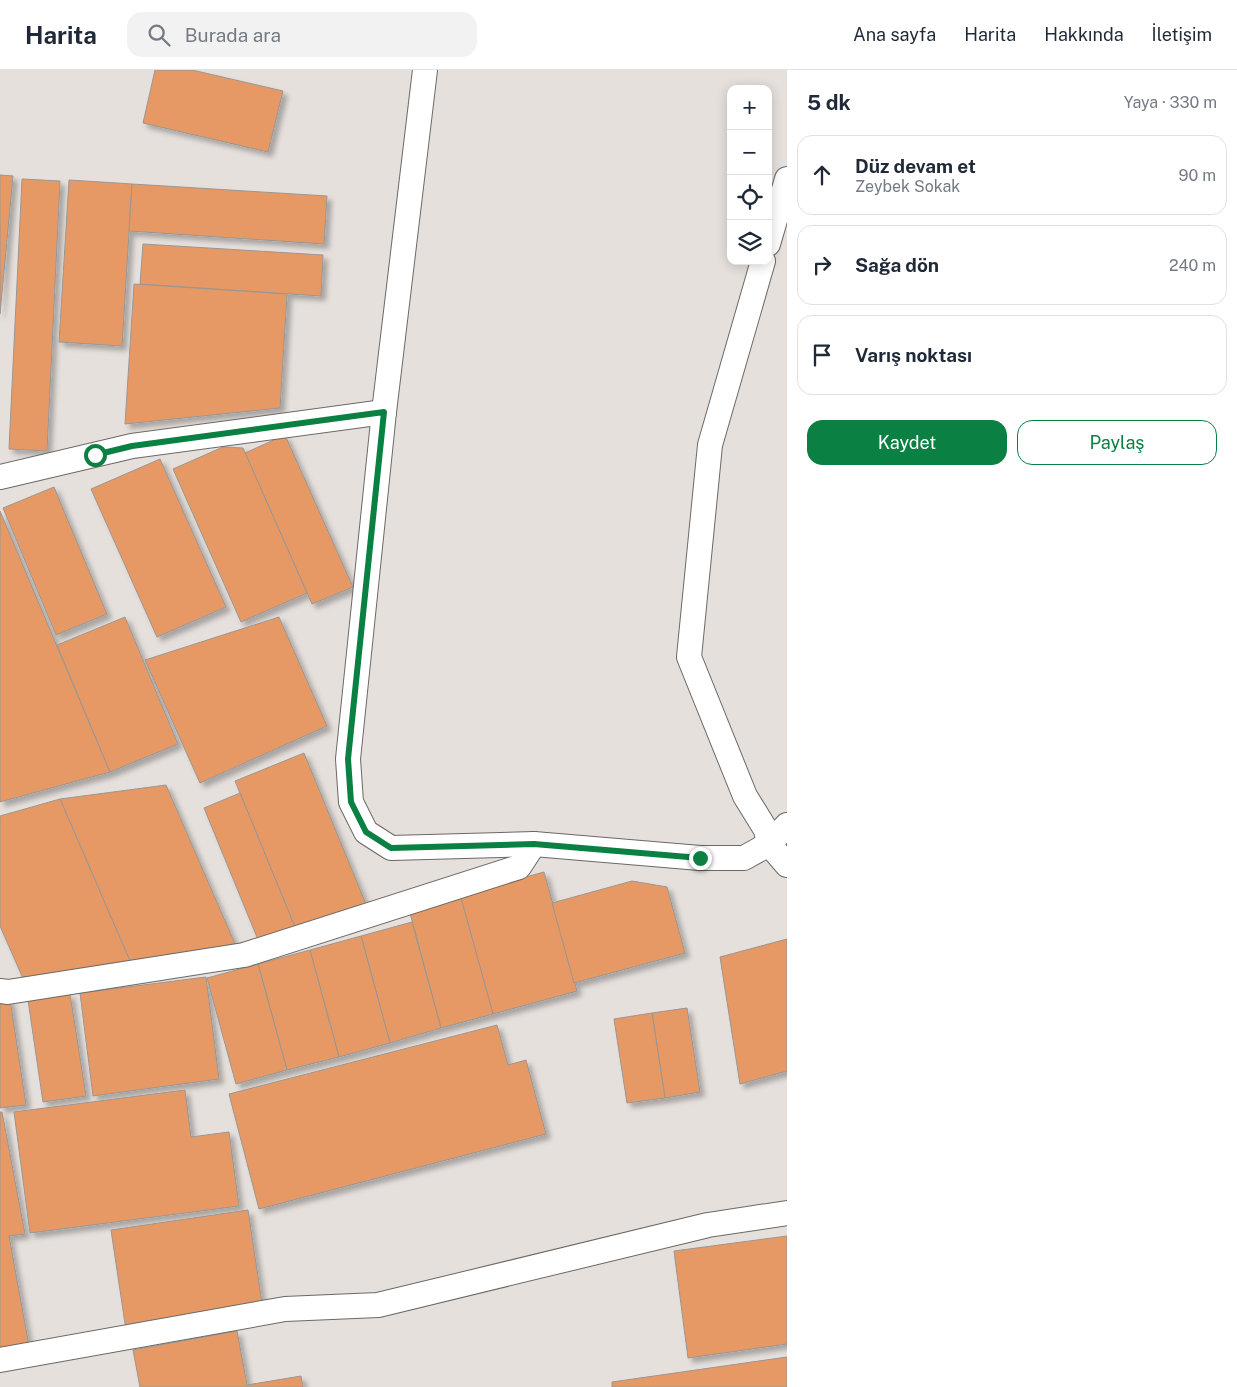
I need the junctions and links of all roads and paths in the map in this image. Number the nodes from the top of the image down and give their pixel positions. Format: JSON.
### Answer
{"nodes":[{"id":1,"x":425,"y":70,"type":"edge"},
{"id":2,"x":787,"y":179,"type":"edge"},
{"id":3,"x":772,"y":230,"type":"edge"},
{"id":4,"x":762,"y":265,"type":"edge"},
{"id":5,"x":384,"y":412,"type":"junction"},
{"id":6,"x":0,"y":477,"type":"edge"},
{"id":7,"x":787,"y":825,"type":"edge"},
{"id":8,"x":534,"y":844,"type":"junction"},
{"id":9,"x":769,"y":844,"type":"junction"},
{"id":10,"x":787,"y":864,"type":"edge"},
{"id":11,"x":0,"y":991,"type":"edge"},
{"id":12,"x":787,"y":1213,"type":"edge"},
{"id":13,"x":0,"y":1360,"type":"edge"}],
"edges":[{"from":1,"to":5,"type":"street"},
{"from":2,"to":3,"type":"street"},
{"from":4,"to":9,"type":"street"},
{"from":5,"to":6,"type":"street"},
{"from":5,"to":8,"type":"street"},
{"from":7,"to":9,"type":"street"},
{"from":8,"to":9,"type":"street"},
{"from":8,"to":11,"type":"street"},
{"from":9,"to":10,"type":"street"},
{"from":12,"to":13,"type":"street"}]}
